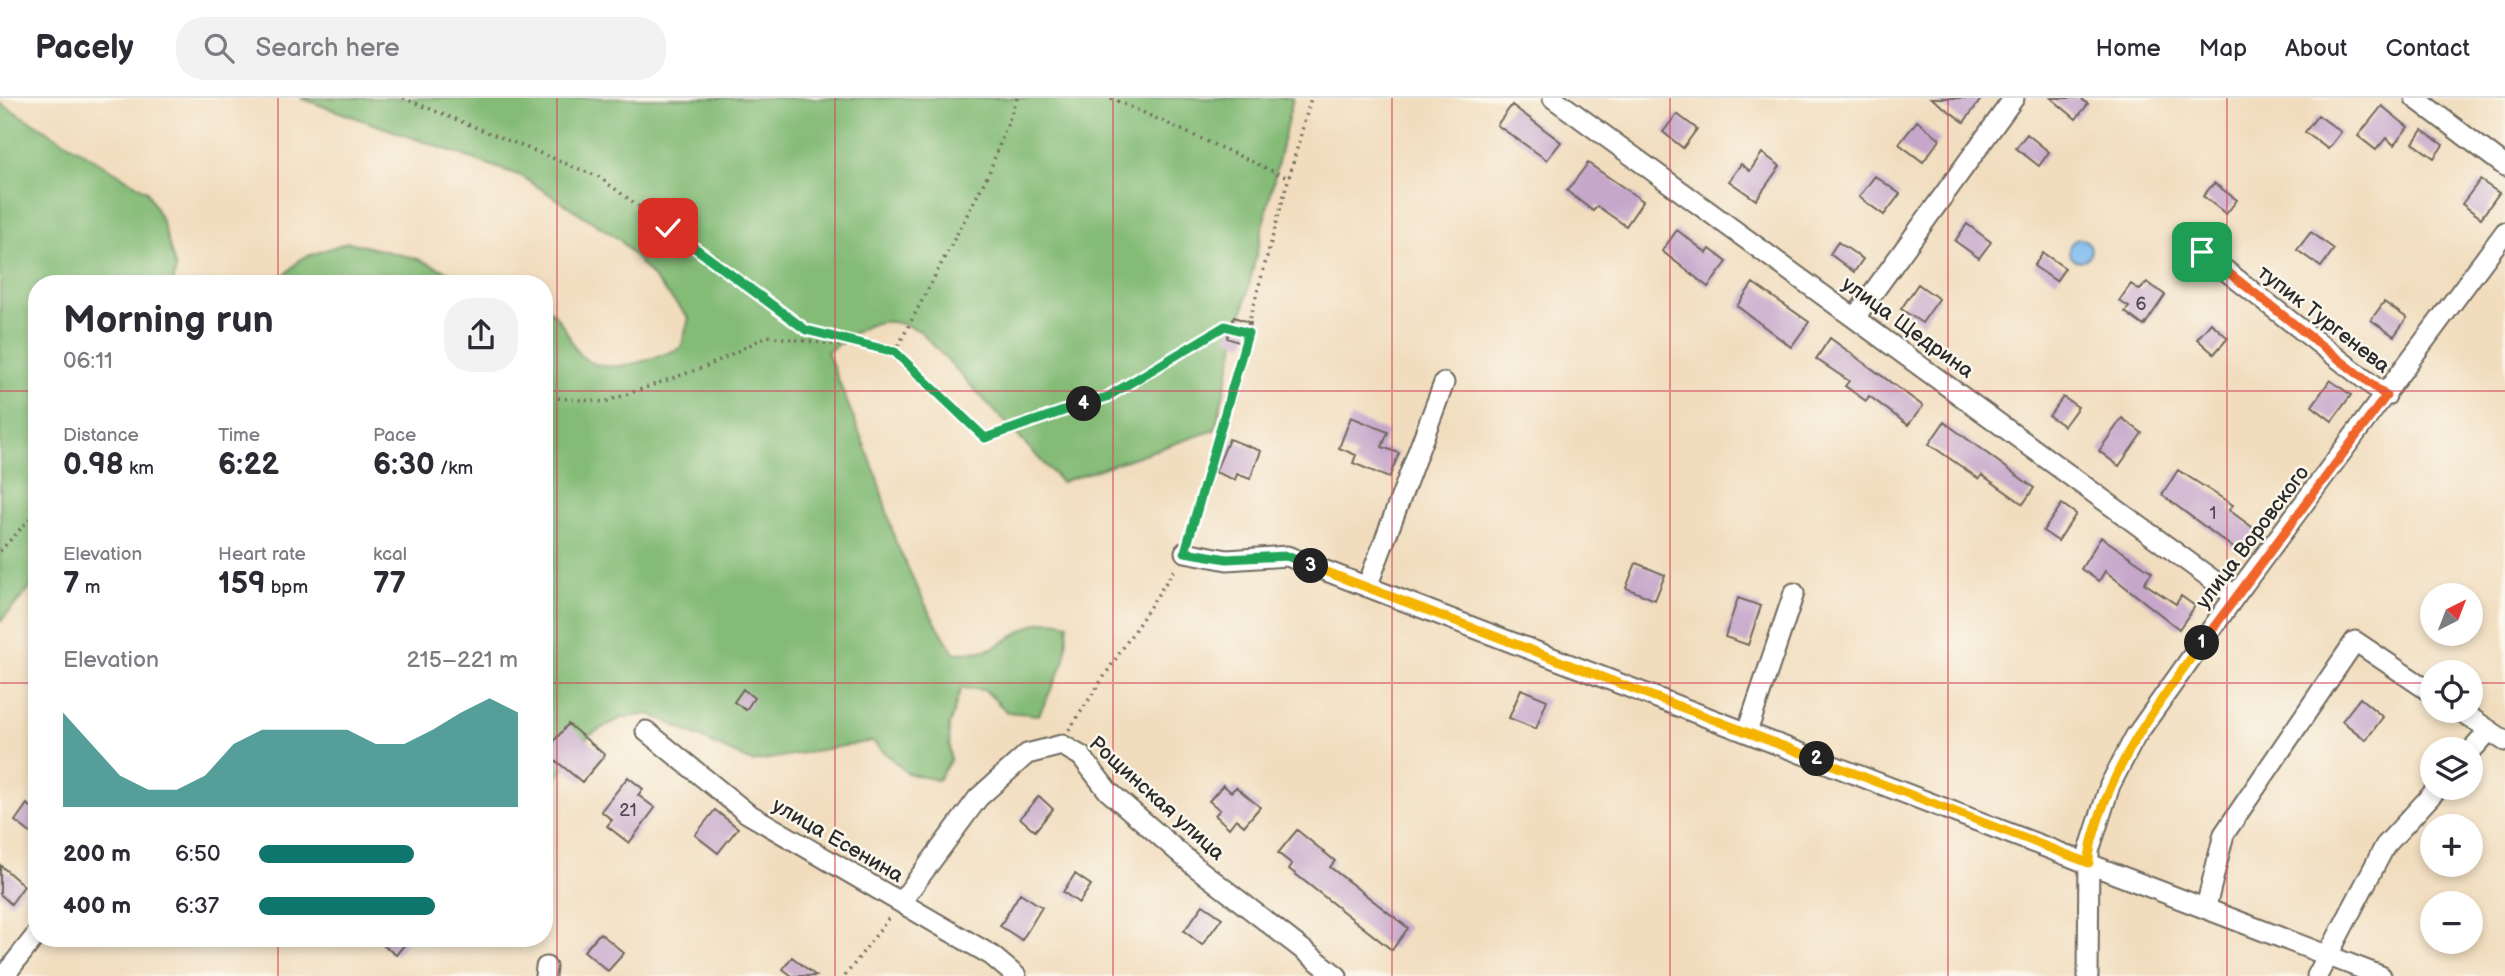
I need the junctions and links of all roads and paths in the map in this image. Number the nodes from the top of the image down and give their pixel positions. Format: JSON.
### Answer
{"nodes":[{"id":1,"x":402,"y":98,"type":"edge"},
{"id":2,"x":1017,"y":98,"type":"edge"},
{"id":3,"x":1111,"y":98,"type":"edge"},
{"id":4,"x":1311,"y":98,"type":"edge"},
{"id":5,"x":1553,"y":98,"type":"edge"},
{"id":6,"x":2014,"y":98,"type":"edge"},
{"id":7,"x":2415,"y":98,"type":"edge"},
{"id":8,"x":2505,"y":166,"type":"edge"},
{"id":9,"x":1288,"y":178,"type":"junction"},
{"id":10,"x":2505,"y":232,"type":"edge"},
{"id":11,"x":2202,"y":252,"type":"dead end"},
{"id":12,"x":1856,"y":316,"type":"junction"},
{"id":13,"x":1248,"y":333,"type":"junction"},
{"id":14,"x":895,"y":352,"type":"junction"},
{"id":15,"x":1444,"y":383,"type":"dead end"},
{"id":16,"x":2386,"y":396,"type":"junction"},
{"id":17,"x":553,"y":398,"type":"edge"},
{"id":18,"x":28,"y":521,"type":"edge"},
{"id":19,"x":0,"y":551,"type":"edge"},
{"id":20,"x":1185,"y":552,"type":"junction"},
{"id":21,"x":1367,"y":587,"type":"junction"},
{"id":22,"x":1794,"y":593,"type":"dead end"},
{"id":23,"x":2235,"y":596,"type":"junction"},
{"id":24,"x":2420,"y":685,"type":"edge"},
{"id":25,"x":2478,"y":723,"type":"edge"},
{"id":26,"x":646,"y":731,"type":"dead end"},
{"id":27,"x":1747,"y":732,"type":"junction"},
{"id":28,"x":2497,"y":736,"type":"edge"},
{"id":29,"x":1062,"y":745,"type":"junction"},
{"id":30,"x":2427,"y":800,"type":"edge"},
{"id":31,"x":2089,"y":863,"type":"junction"},
{"id":32,"x":901,"y":902,"type":"junction"},
{"id":33,"x":2206,"y":907,"type":"junction"},
{"id":34,"x":28,"y":945,"type":"edge"},
{"id":35,"x":2329,"y":954,"type":"junction"},
{"id":36,"x":4,"y":976,"type":"edge"},
{"id":37,"x":845,"y":976,"type":"edge"},
{"id":38,"x":1016,"y":976,"type":"edge"},
{"id":39,"x":1337,"y":976,"type":"edge"},
{"id":40,"x":2088,"y":976,"type":"edge"},
{"id":41,"x":2317,"y":976,"type":"edge"},
{"id":42,"x":2381,"y":976,"type":"edge"}],
"edges":[{"from":1,"to":14,"type":"path"},
{"from":2,"to":14,"type":"path"},
{"from":3,"to":9,"type":"path"},
{"from":4,"to":9,"type":"path"},
{"from":5,"to":12,"type":"street","name":"улица Щедрина"},
{"from":6,"to":12,"type":"street"},
{"from":7,"to":8,"type":"street"},
{"from":9,"to":13,"type":"path"},
{"from":10,"to":16,"type":"street","name":"улица Воровского"},
{"from":11,"to":16,"type":"street","name":"тупик Тургенева"},
{"from":12,"to":23,"type":"street","name":"улица Щедрина"},
{"from":13,"to":14,"type":"path"},
{"from":13,"to":20,"type":"path"},
{"from":14,"to":17,"type":"path"},
{"from":15,"to":21,"type":"street"},
{"from":16,"to":23,"type":"street","name":"улица Воровского"},
{"from":18,"to":19,"type":"path"},
{"from":20,"to":21,"type":"street"},
{"from":20,"to":29,"type":"path"},
{"from":21,"to":27,"type":"street"},
{"from":22,"to":27,"type":"street"},
{"from":23,"to":31,"type":"street","name":"улица Воровского"},
{"from":24,"to":33,"type":"street"},
{"from":25,"to":28,"type":"street"},
{"from":26,"to":32,"type":"street","name":"улица Есенина"},
{"from":27,"to":31,"type":"street"},
{"from":29,"to":32,"type":"street","name":"Рощинская улица"},
{"from":29,"to":39,"type":"street","name":"Рощинская улица"},
{"from":30,"to":35,"type":"street"},
{"from":31,"to":33,"type":"street"},
{"from":31,"to":40,"type":"street","name":"улица Воровского"},
{"from":32,"to":37,"type":"path"},
{"from":32,"to":38,"type":"street","name":"улица Есенина"},
{"from":33,"to":35,"type":"street"},
{"from":34,"to":36,"type":"street"},
{"from":35,"to":41,"type":"street"},
{"from":35,"to":42,"type":"street"}]}
